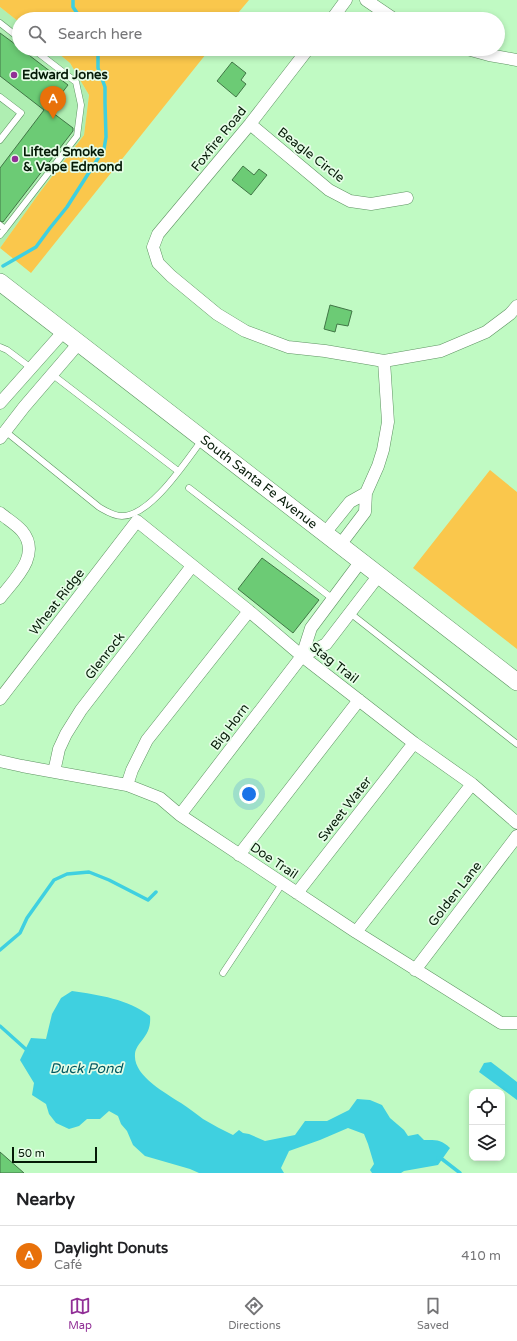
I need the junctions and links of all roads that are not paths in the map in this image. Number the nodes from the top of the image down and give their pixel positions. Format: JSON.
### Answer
{"nodes":[{"id":1,"x":346,"y":0,"type":"edge"},
{"id":2,"x":366,"y":0,"type":"edge"},
{"id":3,"x":337,"y":12,"type":"edge"},
{"id":4,"x":384,"y":12,"type":"edge"},
{"id":5,"x":0,"y":23,"type":"edge"},
{"id":6,"x":12,"y":32,"type":"edge"},
{"id":7,"x":42,"y":56,"type":"edge"},
{"id":8,"x":303,"y":56,"type":"edge"},
{"id":9,"x":489,"y":56,"type":"edge"},
{"id":10,"x":517,"y":60,"type":"edge"},
{"id":11,"x":0,"y":97,"type":"edge"},
{"id":12,"x":250,"y":124,"type":"junction"},
{"id":13,"x":0,"y":140,"type":"edge"},
{"id":14,"x":407,"y":198,"type":"dead end"},
{"id":15,"x":2,"y":227,"type":"edge"},
{"id":16,"x":0,"y":235,"type":"edge"},
{"id":17,"x":0,"y":282,"type":"edge"},
{"id":18,"x":517,"y":306,"type":"edge"},
{"id":19,"x":64,"y":331,"type":"junction"},
{"id":20,"x":79,"y":343,"type":"junction"},
{"id":21,"x":0,"y":346,"type":"edge"},
{"id":22,"x":384,"y":361,"type":"junction"},
{"id":23,"x":31,"y":368,"type":"junction"},
{"id":24,"x":52,"y":375,"type":"junction"},
{"id":25,"x":0,"y":403,"type":"edge"},
{"id":26,"x":2,"y":432,"type":"edge"},
{"id":27,"x":203,"y":439,"type":"junction"},
{"id":28,"x":178,"y":471,"type":"junction"},
{"id":29,"x":189,"y":488,"type":"dead end"},
{"id":30,"x":366,"y":493,"type":"junction"},
{"id":31,"x":0,"y":513,"type":"edge"},
{"id":32,"x":137,"y":522,"type":"joint"},
{"id":33,"x":325,"y":533,"type":"junction"},
{"id":34,"x":340,"y":545,"type":"junction"},
{"id":35,"x":361,"y":561,"type":"junction"},
{"id":36,"x":192,"y":566,"type":"junction"},
{"id":37,"x":379,"y":575,"type":"junction"},
{"id":38,"x":0,"y":598,"type":"edge"},
{"id":39,"x":333,"y":599,"type":"junction"},
{"id":40,"x":249,"y":611,"type":"junction"},
{"id":41,"x":350,"y":612,"type":"junction"},
{"id":42,"x":302,"y":656,"type":"junction"},
{"id":43,"x":517,"y":682,"type":"edge"},
{"id":44,"x":0,"y":699,"type":"edge"},
{"id":45,"x":359,"y":700,"type":"junction"},
{"id":46,"x":414,"y":743,"type":"junction"},
{"id":47,"x":517,"y":744,"type":"edge"},
{"id":48,"x":0,"y":760,"type":"edge"},
{"id":49,"x":54,"y":772,"type":"junction"},
{"id":50,"x":472,"y":784,"type":"junction"},
{"id":51,"x":127,"y":785,"type":"junction"},
{"id":52,"x":180,"y":815,"type":"junction"},
{"id":53,"x":516,"y":819,"type":"edge"},
{"id":54,"x":517,"y":836,"type":"edge"},
{"id":55,"x":239,"y":855,"type":"junction"},
{"id":56,"x":282,"y":884,"type":"junction"},
{"id":57,"x":297,"y":893,"type":"junction"},
{"id":58,"x":356,"y":932,"type":"junction"},
{"id":59,"x":415,"y":970,"type":"junction"},
{"id":60,"x":223,"y":973,"type":"dead end"},
{"id":61,"x":517,"y":1023,"type":"edge"}],
"edges":[{"from":1,"to":3,"type":"street"},
{"from":2,"to":4,"type":"street"},
{"from":5,"to":6,"type":"lane"},
{"from":7,"to":15,"type":"lane"},
{"from":8,"to":12,"type":"street","name":"Foxfire Road"},
{"from":9,"to":10,"type":"street"},
{"from":11,"to":13,"type":"lane"},
{"from":12,"to":14,"type":"street","name":"Beagle Circle"},
{"from":12,"to":22,"type":"street","name":"Foxfire Road"},
{"from":15,"to":16,"type":"lane"},
{"from":17,"to":19,"type":"main road","name":"South Santa Fe Avenue"},
{"from":18,"to":22,"type":"street"},
{"from":19,"to":20,"type":"main road","name":"South Santa Fe Avenue"},
{"from":19,"to":23,"type":"street"},
{"from":20,"to":24,"type":"street"},
{"from":20,"to":27,"type":"main road","name":"South Santa Fe Avenue"},
{"from":21,"to":23,"type":"lane"},
{"from":22,"to":30,"type":"street"},
{"from":23,"to":24,"type":"street"},
{"from":23,"to":25,"type":"street"},
{"from":24,"to":26,"type":"street"},
{"from":24,"to":28,"type":"lane"},
{"from":26,"to":28,"type":"lane"},
{"from":27,"to":28,"type":"lane"},
{"from":27,"to":33,"type":"main road","name":"South Santa Fe Avenue"},
{"from":29,"to":39,"type":"lane"},
{"from":30,"to":33,"type":"street"},
{"from":30,"to":34,"type":"street"},
{"from":31,"to":38,"type":"street"},
{"from":32,"to":36,"type":"street","name":"Stag Trail"},
{"from":32,"to":44,"type":"street","name":"Wheat Ridge"},
{"from":33,"to":34,"type":"main road","name":"South Santa Fe Avenue"},
{"from":34,"to":35,"type":"main road","name":"South Santa Fe Avenue"},
{"from":35,"to":37,"type":"main road","name":"South Santa Fe Avenue"},
{"from":35,"to":39,"type":"street","name":"Big Horn"},
{"from":36,"to":40,"type":"street","name":"Stag Trail"},
{"from":36,"to":49,"type":"street","name":"Glenrock"},
{"from":37,"to":41,"type":"street","name":"Big Horn"},
{"from":37,"to":43,"type":"main road","name":"South Santa Fe Avenue"},
{"from":39,"to":41,"type":"street"},
{"from":39,"to":42,"type":"street","name":"Big Horn"},
{"from":40,"to":42,"type":"street","name":"Stag Trail"},
{"from":40,"to":51,"type":"street"},
{"from":41,"to":42,"type":"street","name":"Big Horn"},
{"from":41,"to":47,"type":"lane"},
{"from":42,"to":45,"type":"street","name":"Stag Trail"},
{"from":42,"to":52,"type":"street","name":"Big Horn"},
{"from":45,"to":46,"type":"street","name":"Stag Trail"},
{"from":45,"to":55,"type":"street"},
{"from":46,"to":50,"type":"street","name":"Stag Trail"},
{"from":46,"to":57,"type":"street","name":"Sweet Water"},
{"from":48,"to":49,"type":"street","name":"Doe Trail"},
{"from":49,"to":51,"type":"street","name":"Doe Trail"},
{"from":50,"to":53,"type":"street","name":"Stag Trail"},
{"from":50,"to":58,"type":"street"},
{"from":51,"to":52,"type":"street","name":"Doe Trail"},
{"from":52,"to":55,"type":"street","name":"Doe Trail"},
{"from":54,"to":59,"type":"street","name":"Golden Lane"},
{"from":55,"to":56,"type":"street","name":"Doe Trail"},
{"from":56,"to":57,"type":"street","name":"Doe Trail"},
{"from":56,"to":60,"type":"lane"},
{"from":57,"to":58,"type":"street","name":"Doe Trail"},
{"from":58,"to":59,"type":"street","name":"Doe Trail"},
{"from":59,"to":61,"type":"street","name":"Doe Trail"}]}
